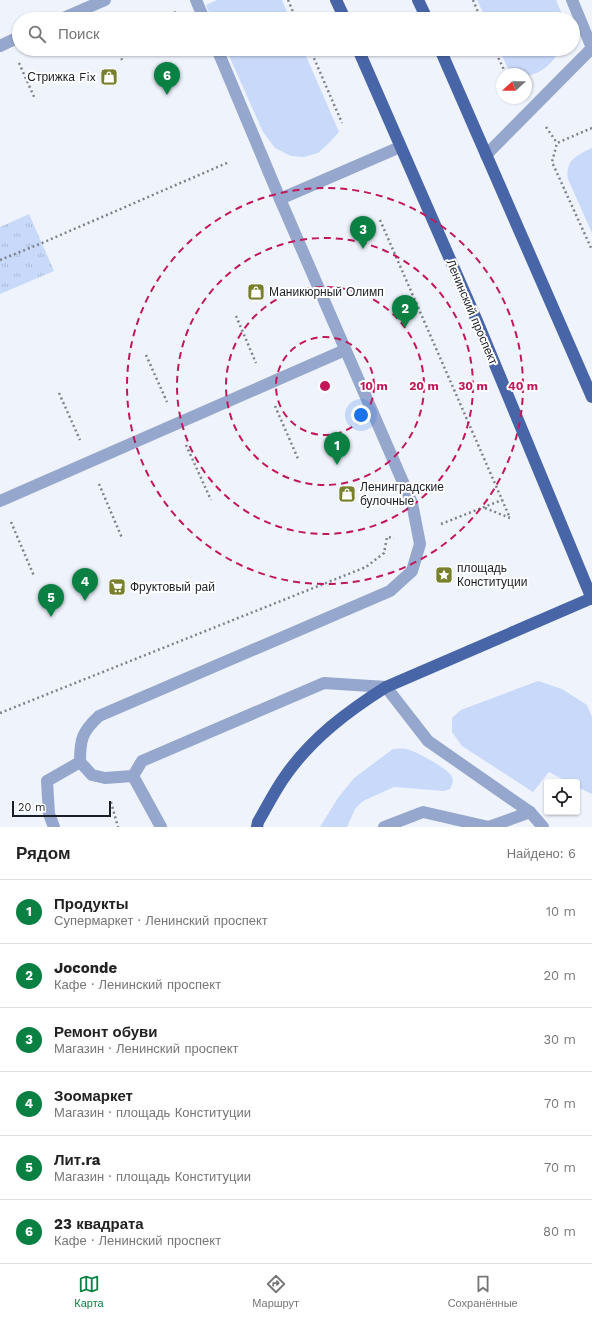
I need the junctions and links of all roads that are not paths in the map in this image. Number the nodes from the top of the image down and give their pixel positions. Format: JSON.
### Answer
{"nodes":[{"id":1,"x":105,"y":0,"type":"edge"},
{"id":2,"x":196,"y":0,"type":"edge"},
{"id":3,"x":336,"y":0,"type":"edge"},
{"id":4,"x":418,"y":0,"type":"edge"},
{"id":5,"x":572,"y":0,"type":"edge"},
{"id":6,"x":77,"y":12,"type":"edge"},
{"id":7,"x":201,"y":12,"type":"edge"},
{"id":8,"x":342,"y":12,"type":"edge"},
{"id":9,"x":424,"y":12,"type":"edge"},
{"id":10,"x":577,"y":12,"type":"edge"},
{"id":11,"x":580,"y":19,"type":"edge"},
{"id":12,"x":220,"y":56,"type":"edge"},
{"id":13,"x":361,"y":56,"type":"edge"},
{"id":14,"x":443,"y":56,"type":"edge"},
{"id":15,"x":400,"y":147,"type":"junction"},
{"id":16,"x":486,"y":156,"type":"junction"},
{"id":17,"x":280,"y":199,"type":"junction"},
{"id":18,"x":345,"y":350,"type":"junction"},
{"id":19,"x":592,"y":397,"type":"edge"},
{"id":20,"x":1,"y":500,"type":"edge"},
{"id":21,"x":592,"y":598,"type":"edge"},
{"id":22,"x":386,"y":687,"type":"junction"},
{"id":23,"x":80,"y":762,"type":"junction"},
{"id":24,"x":133,"y":776,"type":"junction"},
{"id":25,"x":530,"y":812,"type":"junction"},
{"id":26,"x":54,"y":827,"type":"edge"},
{"id":27,"x":161,"y":827,"type":"edge"},
{"id":28,"x":257,"y":827,"type":"edge"},
{"id":29,"x":384,"y":827,"type":"edge"},
{"id":30,"x":543,"y":827,"type":"edge"}],
"edges":[{"from":1,"to":6,"type":"street"},
{"from":2,"to":7,"type":"street"},
{"from":3,"to":8,"type":"main road"},
{"from":4,"to":9,"type":"main road"},
{"from":5,"to":10,"type":"street"},
{"from":11,"to":16,"type":"street"},
{"from":12,"to":17,"type":"street"},
{"from":13,"to":15,"type":"main road","name":"Ленинский проспект"},
{"from":14,"to":16,"type":"main road"},
{"from":15,"to":17,"type":"street"},
{"from":15,"to":21,"type":"main road","name":"Ленинский проспект"},
{"from":16,"to":19,"type":"main road"},
{"from":17,"to":18,"type":"street"},
{"from":18,"to":20,"type":"street"},
{"from":18,"to":23,"type":"street"},
{"from":21,"to":22,"type":"main road"},
{"from":22,"to":24,"type":"street"},
{"from":22,"to":25,"type":"street"},
{"from":22,"to":28,"type":"main road"},
{"from":23,"to":24,"type":"street"},
{"from":23,"to":26,"type":"street"},
{"from":24,"to":27,"type":"street"},
{"from":25,"to":29,"type":"street"},
{"from":25,"to":30,"type":"street"}]}
